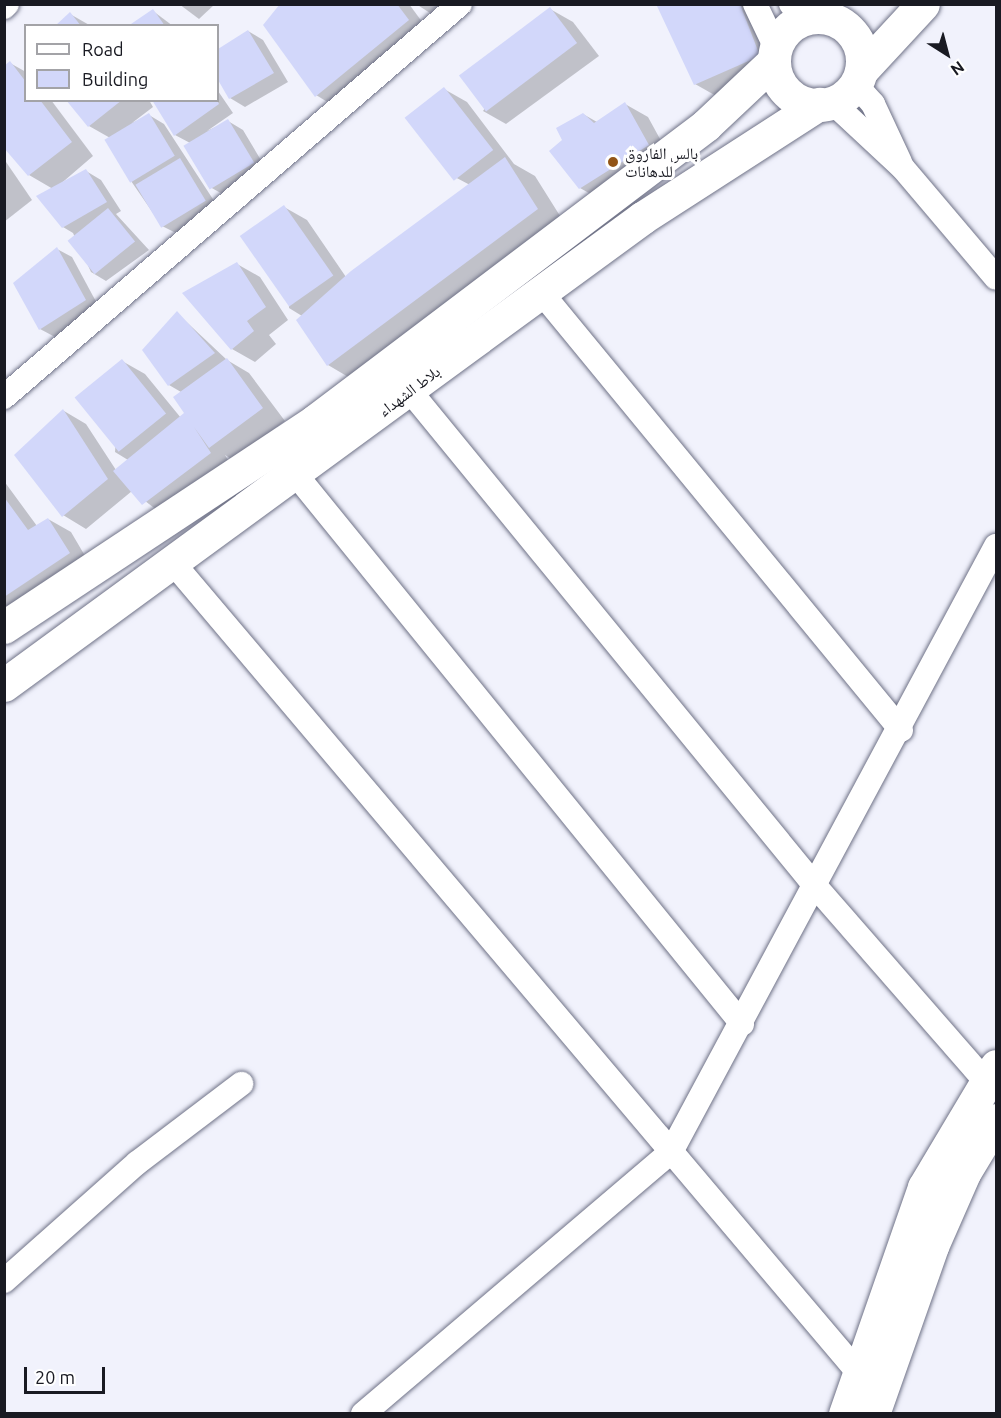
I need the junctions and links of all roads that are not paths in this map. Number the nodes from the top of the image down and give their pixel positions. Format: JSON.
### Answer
{"nodes":[{"id":1,"x":460,"y":4,"type":"edge"},
{"id":2,"x":755,"y":4,"type":"edge"},
{"id":3,"x":923,"y":4,"type":"edge"},
{"id":4,"x":814,"y":11,"type":"edge"},
{"id":5,"x":775,"y":55,"type":"junction"},
{"id":6,"x":842,"y":90,"type":"junction"},
{"id":7,"x":996,"y":278,"type":"edge"},
{"id":8,"x":542,"y":291,"type":"junction"},
{"id":9,"x":410,"y":391,"type":"junction"},
{"id":10,"x":4,"y":397,"type":"edge"},
{"id":11,"x":297,"y":476,"type":"junction"},
{"id":12,"x":996,"y":546,"type":"edge"},
{"id":13,"x":174,"y":564,"type":"junction"},
{"id":14,"x":4,"y":627,"type":"edge"},
{"id":15,"x":4,"y":685,"type":"edge"},
{"id":16,"x":901,"y":730,"type":"junction"},
{"id":17,"x":816,"y":887,"type":"junction"},
{"id":18,"x":742,"y":1024,"type":"junction"},
{"id":19,"x":991,"y":1074,"type":"edge"},
{"id":20,"x":241,"y":1084,"type":"dead end"},
{"id":21,"x":996,"y":1120,"type":"edge"},
{"id":22,"x":671,"y":1152,"type":"junction"},
{"id":23,"x":4,"y":1281,"type":"edge"},
{"id":24,"x":857,"y":1371,"type":"junction"},
{"id":25,"x":363,"y":1413,"type":"edge"},
{"id":26,"x":845,"y":1413,"type":"edge"},
{"id":27,"x":873,"y":1413,"type":"edge"}],
"edges":[{"from":1,"to":10,"type":"street"},
{"from":2,"to":5,"type":"street"},
{"from":3,"to":6,"type":"main road","name":"بلاط الشهداء"},
{"from":4,"to":5,"type":"main road"},
{"from":4,"to":6,"type":"main road"},
{"from":5,"to":6,"type":"main road"},
{"from":5,"to":14,"type":"main road","name":"بلاط الشهداء"},
{"from":6,"to":7,"type":"street"},
{"from":6,"to":8,"type":"main road","name":"بلاط الشهداء"},
{"from":8,"to":9,"type":"main road","name":"بلاط الشهداء"},
{"from":8,"to":16,"type":"street"},
{"from":9,"to":11,"type":"main road","name":"بلاط الشهداء"},
{"from":9,"to":17,"type":"street"},
{"from":11,"to":13,"type":"main road","name":"بلاط الشهداء"},
{"from":11,"to":18,"type":"street"},
{"from":12,"to":16,"type":"street"},
{"from":13,"to":15,"type":"main road","name":"بلاط الشهداء"},
{"from":13,"to":22,"type":"street"},
{"from":16,"to":17,"type":"street"},
{"from":17,"to":18,"type":"street"},
{"from":17,"to":19,"type":"street"},
{"from":18,"to":22,"type":"street"},
{"from":19,"to":24,"type":"main road"},
{"from":20,"to":23,"type":"street"},
{"from":21,"to":27,"type":"main road"},
{"from":22,"to":24,"type":"street"},
{"from":22,"to":25,"type":"street"},
{"from":24,"to":26,"type":"main road"}]}
